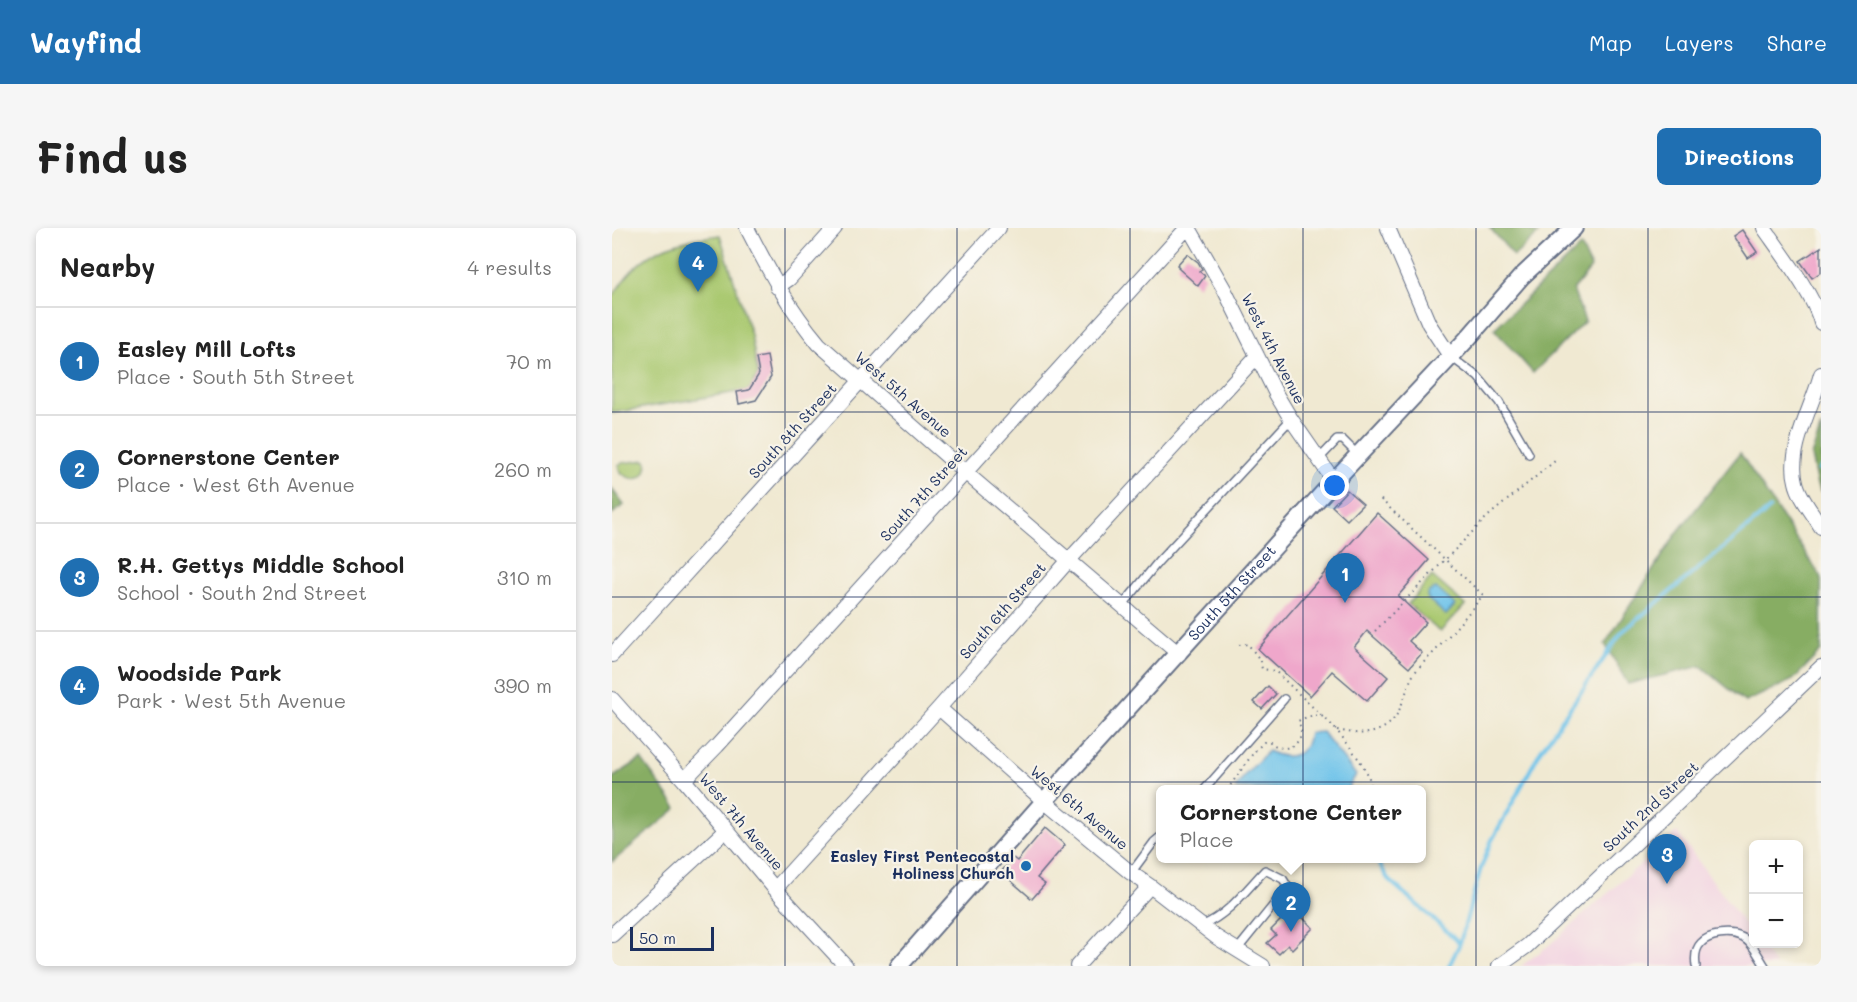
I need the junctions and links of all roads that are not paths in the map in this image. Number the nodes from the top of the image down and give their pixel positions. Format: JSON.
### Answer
{"nodes":[{"id":1,"x":747,"y":228,"type":"edge"},
{"id":2,"x":835,"y":228,"type":"edge"},
{"id":3,"x":999,"y":228,"type":"edge"},
{"id":4,"x":1188,"y":228,"type":"edge"},
{"id":5,"x":1388,"y":228,"type":"edge"},
{"id":6,"x":1574,"y":228,"type":"edge"},
{"id":7,"x":1764,"y":228,"type":"edge"},
{"id":8,"x":777,"y":287,"type":"junction"},
{"id":9,"x":1821,"y":323,"type":"edge"},
{"id":10,"x":1257,"y":356,"type":"junction"},
{"id":11,"x":1450,"y":356,"type":"junction"},
{"id":12,"x":1821,"y":374,"type":"edge"},
{"id":13,"x":861,"y":381,"type":"junction"},
{"id":14,"x":1291,"y":419,"type":"junction"},
{"id":15,"x":1529,"y":454,"type":"dead end"},
{"id":16,"x":1358,"y":455,"type":"junction"},
{"id":17,"x":1318,"y":460,"type":"junction"},
{"id":18,"x":966,"y":472,"type":"junction"},
{"id":19,"x":1334,"y":481,"type":"junction"},
{"id":20,"x":1821,"y":526,"type":"edge"},
{"id":21,"x":1069,"y":560,"type":"junction"},
{"id":22,"x":1122,"y":606,"type":"junction"},
{"id":23,"x":1179,"y":654,"type":"junction"},
{"id":24,"x":612,"y":655,"type":"edge"},
{"id":25,"x":1821,"y":667,"type":"edge"},
{"id":26,"x":612,"y":699,"type":"edge"},
{"id":27,"x":1284,"y":699,"type":"dead end"},
{"id":28,"x":939,"y":708,"type":"junction"},
{"id":29,"x":684,"y":780,"type":"junction"},
{"id":30,"x":1208,"y":785,"type":"edge"},
{"id":31,"x":1044,"y":801,"type":"junction"},
{"id":32,"x":725,"y":831,"type":"junction"},
{"id":33,"x":1156,"y":841,"type":"edge"},
{"id":34,"x":1131,"y":873,"type":"junction"},
{"id":35,"x":1150,"y":886,"type":"junction"},
{"id":36,"x":775,"y":888,"type":"junction"},
{"id":37,"x":1201,"y":926,"type":"junction"},
{"id":38,"x":612,"y":935,"type":"edge"},
{"id":39,"x":1238,"y":950,"type":"junction"},
{"id":40,"x":846,"y":966,"type":"edge"},
{"id":41,"x":899,"y":966,"type":"edge"},
{"id":42,"x":1077,"y":966,"type":"edge"},
{"id":43,"x":1262,"y":966,"type":"edge"},
{"id":44,"x":1499,"y":966,"type":"edge"},
{"id":45,"x":1696,"y":966,"type":"edge"},
{"id":46,"x":1765,"y":966,"type":"edge"}],
"edges":[{"from":1,"to":8,"type":"street","name":"West 5th Avenue"},
{"from":2,"to":8,"type":"street"},
{"from":3,"to":13,"type":"street","name":"South 8th Street"},
{"from":4,"to":10,"type":"street","name":"West 4th Avenue"},
{"from":4,"to":18,"type":"street","name":"South 7th Street"},
{"from":5,"to":11,"type":"street"},
{"from":6,"to":11,"type":"street","name":"South 5th Street"},
{"from":7,"to":9,"type":"street"},
{"from":8,"to":13,"type":"street","name":"West 5th Avenue"},
{"from":10,"to":14,"type":"street","name":"West 4th Avenue"},
{"from":10,"to":21,"type":"street","name":"South 6th Street"},
{"from":11,"to":15,"type":"lane"},
{"from":11,"to":16,"type":"street","name":"South 5th Street"},
{"from":12,"to":20,"type":"street"},
{"from":13,"to":18,"type":"street","name":"West 5th Avenue"},
{"from":13,"to":24,"type":"street","name":"South 8th Street"},
{"from":14,"to":17,"type":"street","name":"West 4th Avenue"},
{"from":14,"to":22,"type":"lane"},
{"from":16,"to":17,"type":"lane"},
{"from":16,"to":19,"type":"street","name":"South 5th Street"},
{"from":17,"to":19,"type":"street","name":"West 4th Avenue"},
{"from":18,"to":21,"type":"street","name":"West 5th Avenue"},
{"from":18,"to":29,"type":"street","name":"South 7th Street"},
{"from":19,"to":23,"type":"street","name":"South 5th Street"},
{"from":21,"to":22,"type":"street","name":"West 5th Avenue"},
{"from":21,"to":28,"type":"street","name":"South 6th Street"},
{"from":22,"to":23,"type":"street","name":"West 5th Avenue"},
{"from":23,"to":31,"type":"street","name":"South 5th Street"},
{"from":25,"to":44,"type":"street","name":"South 2nd Street"},
{"from":26,"to":29,"type":"street","name":"West 7th Avenue"},
{"from":27,"to":30,"type":"lane"},
{"from":28,"to":31,"type":"street","name":"West 6th Avenue"},
{"from":28,"to":36,"type":"street","name":"South 6th Street"},
{"from":29,"to":32,"type":"street","name":"West 7th Avenue"},
{"from":31,"to":34,"type":"street","name":"West 6th Avenue"},
{"from":31,"to":41,"type":"street","name":"South 5th Street"},
{"from":32,"to":36,"type":"street","name":"West 7th Avenue"},
{"from":32,"to":38,"type":"street"},
{"from":33,"to":34,"type":"lane"},
{"from":34,"to":35,"type":"street","name":"West 6th Avenue"},
{"from":35,"to":37,"type":"street","name":"West 6th Avenue"},
{"from":35,"to":42,"type":"street"},
{"from":36,"to":40,"type":"street","name":"West 7th Avenue"},
{"from":37,"to":39,"type":"street","name":"West 6th Avenue"},
{"from":37,"to":39,"type":"lane"},
{"from":39,"to":43,"type":"street","name":"West 6th Avenue"},
{"from":45,"to":46,"type":"lane"}]}
